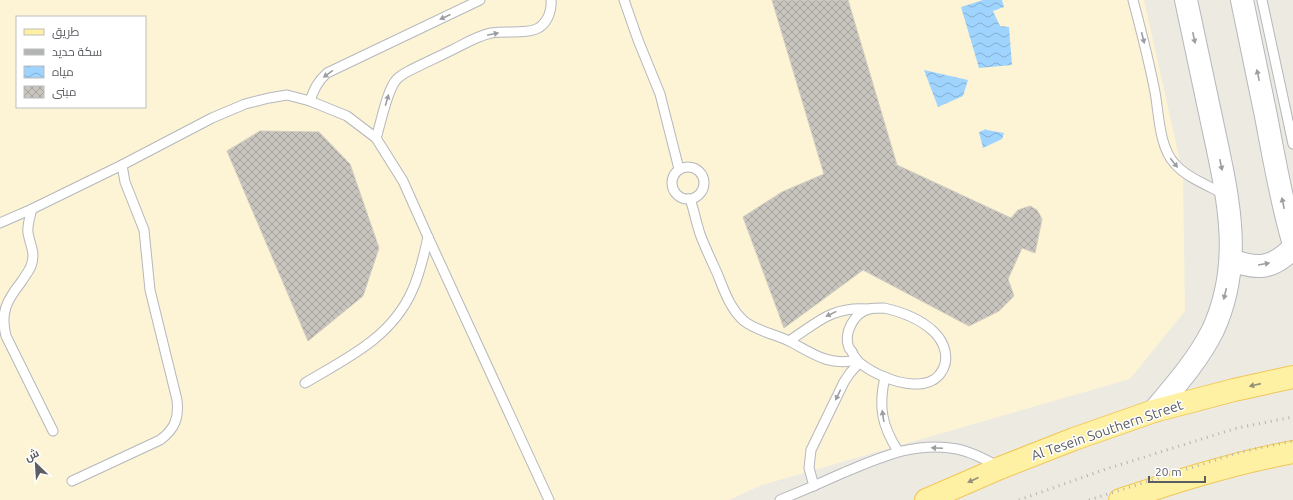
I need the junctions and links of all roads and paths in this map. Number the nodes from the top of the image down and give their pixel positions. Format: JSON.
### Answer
{"nodes":[{"id":1,"x":480,"y":0,"type":"edge"},
{"id":2,"x":551,"y":0,"type":"edge"},
{"id":3,"x":624,"y":0,"type":"edge"},
{"id":4,"x":1133,"y":0,"type":"edge"},
{"id":5,"x":1186,"y":0,"type":"edge"},
{"id":6,"x":1242,"y":0,"type":"edge"},
{"id":7,"x":1262,"y":0,"type":"edge"},
{"id":8,"x":310,"y":100,"type":"junction"},
{"id":9,"x":376,"y":138,"type":"junction"},
{"id":10,"x":1293,"y":144,"type":"edge"},
{"id":11,"x":122,"y":165,"type":"junction"},
{"id":12,"x":679,"y":170,"type":"junction"},
{"id":13,"x":1228,"y":196,"type":"junction"},
{"id":14,"x":690,"y":199,"type":"junction"},
{"id":15,"x":32,"y":209,"type":"junction"},
{"id":16,"x":0,"y":223,"type":"edge"},
{"id":17,"x":428,"y":237,"type":"junction"},
{"id":18,"x":1293,"y":241,"type":"edge"},
{"id":19,"x":1293,"y":248,"type":"edge"},
{"id":20,"x":1231,"y":260,"type":"junction"},
{"id":21,"x":869,"y":309,"type":"junction"},
{"id":22,"x":1,"y":311,"type":"edge"},
{"id":23,"x":789,"y":341,"type":"junction"},
{"id":24,"x":858,"y":361,"type":"junction"},
{"id":25,"x":885,"y":377,"type":"junction"},
{"id":26,"x":1293,"y":377,"type":"edge"},
{"id":27,"x":305,"y":383,"type":"dead end"},
{"id":28,"x":1154,"y":411,"type":"junction"},
{"id":29,"x":53,"y":431,"type":"dead end"},
{"id":30,"x":898,"y":451,"type":"junction"},
{"id":31,"x":1293,"y":452,"type":"edge"},
{"id":32,"x":1000,"y":468,"type":"junction"},
{"id":33,"x":72,"y":481,"type":"dead end"},
{"id":34,"x":814,"y":486,"type":"junction"},
{"id":35,"x":549,"y":500,"type":"edge"},
{"id":36,"x":780,"y":500,"type":"edge"},
{"id":37,"x":926,"y":500,"type":"edge"},
{"id":38,"x":1120,"y":500,"type":"edge"}],
"edges":[{"from":1,"to":8,"type":"lane","one_way":true},
{"from":9,"to":2,"type":"lane","one_way":true},
{"from":3,"to":12,"type":"lane"},
{"from":4,"to":13,"type":"lane","one_way":true},
{"from":5,"to":13,"type":"street","one_way":true},
{"from":18,"to":6,"type":"street","one_way":true},
{"from":7,"to":10,"type":"lane"},
{"from":8,"to":9,"type":"lane"},
{"from":8,"to":11,"type":"lane"},
{"from":9,"to":17,"type":"lane"},
{"from":11,"to":15,"type":"lane"},
{"from":11,"to":33,"type":"lane"},
{"from":12,"to":14,"type":"lane"},
{"from":12,"to":14,"type":"lane"},
{"from":13,"to":20,"type":"street"},
{"from":14,"to":23,"type":"lane"},
{"from":15,"to":16,"type":"lane"},
{"from":15,"to":22,"type":"lane"},
{"from":17,"to":27,"type":"lane"},
{"from":17,"to":35,"type":"lane"},
{"from":20,"to":19,"type":"street","one_way":true},
{"from":20,"to":28,"type":"street","one_way":true},
{"from":21,"to":23,"type":"lane","one_way":true},
{"from":21,"to":24,"type":"lane"},
{"from":21,"to":25,"type":"lane"},
{"from":22,"to":29,"type":"lane"},
{"from":23,"to":24,"type":"lane"},
{"from":24,"to":25,"type":"lane"},
{"from":24,"to":34,"type":"lane","one_way":true},
{"from":30,"to":25,"type":"lane","one_way":true},
{"from":26,"to":28,"type":"main road","name":"Al Tesein Southern Street","one_way":true},
{"from":28,"to":32,"type":"main road","name":"Al Tesein Southern Street"},
{"from":32,"to":30,"type":"lane","one_way":true},
{"from":30,"to":34,"type":"lane"},
{"from":31,"to":38,"type":"main road"},
{"from":32,"to":37,"type":"main road","name":"Al Tesein Southern Street","one_way":true},
{"from":34,"to":36,"type":"lane"}]}
